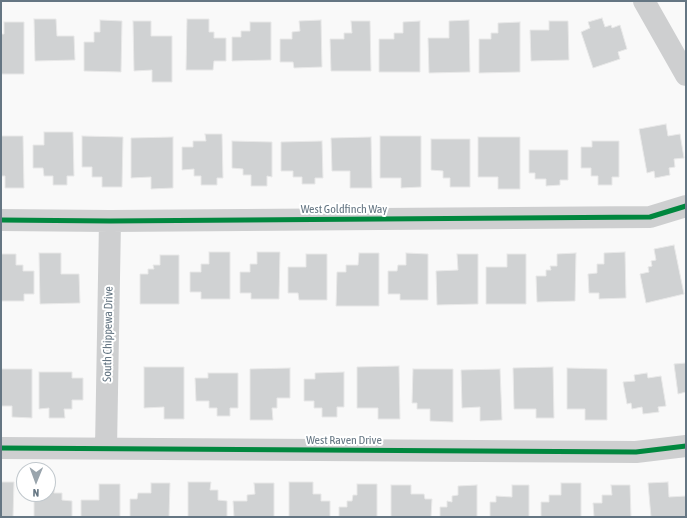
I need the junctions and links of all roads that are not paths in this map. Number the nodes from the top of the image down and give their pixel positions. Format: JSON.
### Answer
{"nodes":[{"id":1,"x":644,"y":1,"type":"edge"},
{"id":2,"x":686,"y":75,"type":"edge"},
{"id":3,"x":686,"y":206,"type":"edge"},
{"id":4,"x":1,"y":220,"type":"edge"},
{"id":5,"x":110,"y":221,"type":"junction"},
{"id":6,"x":686,"y":446,"type":"edge"},
{"id":7,"x":1,"y":448,"type":"edge"},
{"id":8,"x":106,"y":448,"type":"junction"}],
"edges":[{"from":1,"to":2,"type":"street"},
{"from":3,"to":5,"type":"street","name":"West Goldfinch Way"},
{"from":4,"to":5,"type":"street","name":"West Goldfinch Way"},
{"from":5,"to":8,"type":"street","name":"South Chippewa Drive"},
{"from":6,"to":8,"type":"street","name":"West Raven Drive"},
{"from":7,"to":8,"type":"street","name":"West Raven Drive"}]}
